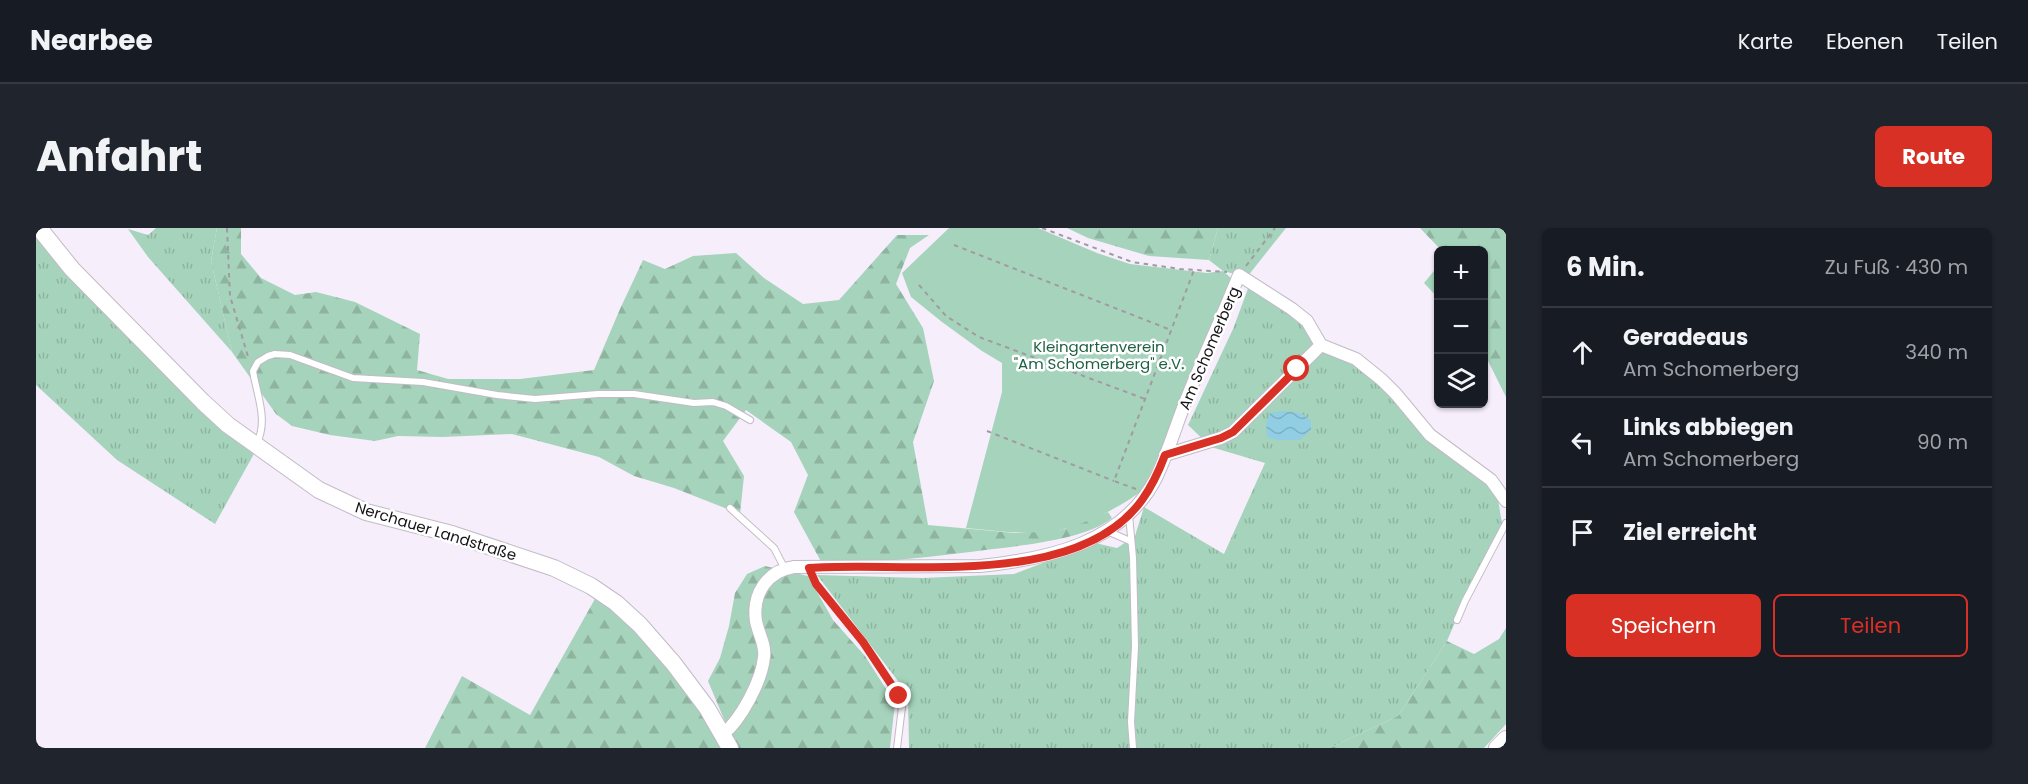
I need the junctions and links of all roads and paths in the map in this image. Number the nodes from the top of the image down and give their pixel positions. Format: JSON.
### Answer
{"nodes":[{"id":1,"x":39,"y":228,"type":"edge"},
{"id":2,"x":227,"y":228,"type":"edge"},
{"id":3,"x":1042,"y":228,"type":"edge"},
{"id":4,"x":1275,"y":228,"type":"edge"},
{"id":5,"x":954,"y":245,"type":"dead end"},
{"id":6,"x":1194,"y":270,"type":"junction"},
{"id":7,"x":1239,"y":275,"type":"junction"},
{"id":8,"x":920,"y":285,"type":"dead end"},
{"id":9,"x":1172,"y":330,"type":"junction"},
{"id":10,"x":1321,"y":345,"type":"junction"},
{"id":11,"x":253,"y":371,"type":"junction"},
{"id":12,"x":1145,"y":399,"type":"junction"},
{"id":13,"x":750,"y":420,"type":"dead end"},
{"id":14,"x":987,"y":431,"type":"dead end"},
{"id":15,"x":256,"y":445,"type":"junction"},
{"id":16,"x":1165,"y":455,"type":"junction"},
{"id":17,"x":1114,"y":481,"type":"junction"},
{"id":18,"x":1147,"y":492,"type":"junction"},
{"id":19,"x":1506,"y":501,"type":"edge"},
{"id":20,"x":730,"y":508,"type":"dead end"},
{"id":21,"x":1129,"y":514,"type":"junction"},
{"id":22,"x":1506,"y":523,"type":"edge"},
{"id":23,"x":1107,"y":531,"type":"junction"},
{"id":24,"x":1130,"y":541,"type":"junction"},
{"id":25,"x":785,"y":568,"type":"junction"},
{"id":26,"x":809,"y":568,"type":"junction"},
{"id":27,"x":1457,"y":620,"type":"dead end"},
{"id":28,"x":1506,"y":739,"type":"edge"},
{"id":29,"x":726,"y":741,"type":"edge"},
{"id":30,"x":897,"y":748,"type":"edge"},
{"id":31,"x":1133,"y":748,"type":"edge"},
{"id":32,"x":1497,"y":748,"type":"edge"}],
"edges":[{"from":1,"to":15,"type":"main road","name":"Nerchauer Landstraße"},
{"from":2,"to":11,"type":"path"},
{"from":3,"to":6,"type":"path"},
{"from":4,"to":7,"type":"path"},
{"from":5,"to":9,"type":"path"},
{"from":6,"to":7,"type":"path"},
{"from":6,"to":9,"type":"path"},
{"from":7,"to":10,"type":"street","name":"Am Schomerberg"},
{"from":7,"to":16,"type":"street","name":"Am Schomerberg"},
{"from":8,"to":12,"type":"path"},
{"from":9,"to":12,"type":"path"},
{"from":10,"to":16,"type":"street"},
{"from":10,"to":19,"type":"street"},
{"from":11,"to":13,"type":"lane"},
{"from":11,"to":15,"type":"lane"},
{"from":12,"to":17,"type":"path"},
{"from":14,"to":17,"type":"path"},
{"from":15,"to":29,"type":"main road","name":"Nerchauer Landstraße"},
{"from":16,"to":18,"type":"street","name":"Am Schomerberg"},
{"from":17,"to":18,"type":"path"},
{"from":18,"to":21,"type":"street","name":"Am Schomerberg"},
{"from":20,"to":25,"type":"lane"},
{"from":21,"to":23,"type":"street","name":"Am Schomerberg"},
{"from":21,"to":24,"type":"lane"},
{"from":22,"to":27,"type":"lane"},
{"from":23,"to":24,"type":"lane"},
{"from":23,"to":26,"type":"street","name":"Am Schomerberg"},
{"from":24,"to":31,"type":"lane"},
{"from":25,"to":26,"type":"street","name":"Am Schomerberg"},
{"from":25,"to":29,"type":"street"},
{"from":26,"to":30,"type":"lane"},
{"from":28,"to":32,"type":"main road"}]}
